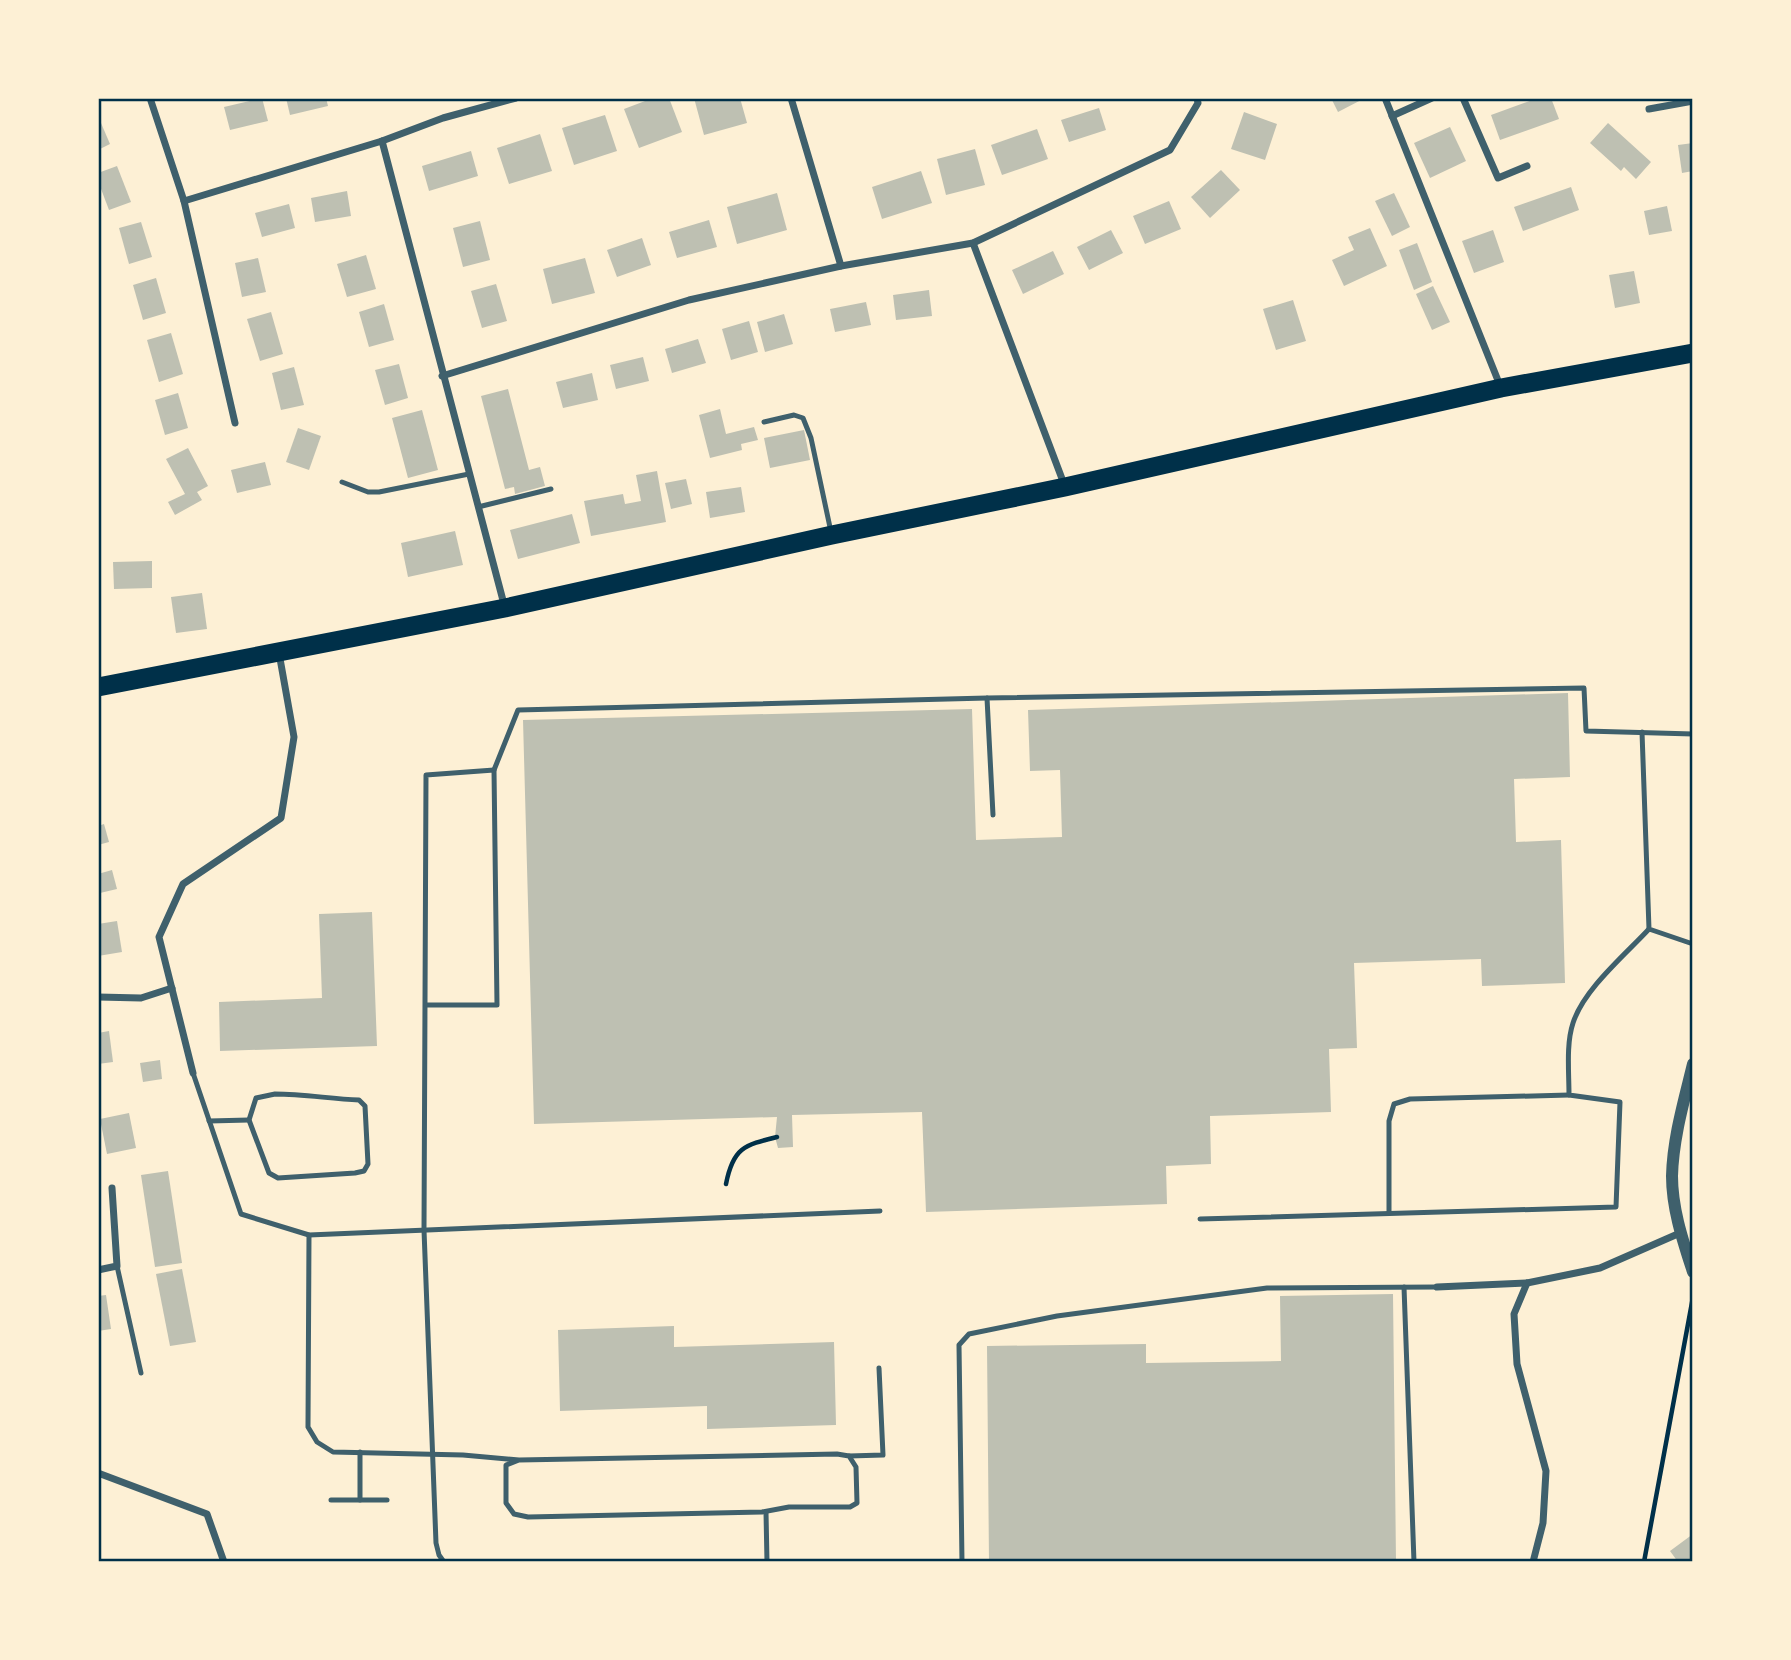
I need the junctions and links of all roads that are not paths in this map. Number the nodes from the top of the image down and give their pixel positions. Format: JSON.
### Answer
{"nodes":[{"id":1,"x":150,"y":98,"type":"edge"},
{"id":2,"x":516,"y":98,"type":"edge"},
{"id":3,"x":791,"y":98,"type":"edge"},
{"id":4,"x":1197,"y":98,"type":"edge"},
{"id":5,"x":1385,"y":98,"type":"edge"},
{"id":6,"x":1432,"y":98,"type":"edge"},
{"id":7,"x":1464,"y":98,"type":"edge"},
{"id":8,"x":1693,"y":101,"type":"edge"},
{"id":9,"x":1649,"y":109,"type":"dead end"},
{"id":10,"x":1392,"y":116,"type":"junction"},
{"id":11,"x":382,"y":141,"type":"junction"},
{"id":12,"x":1527,"y":166,"type":"dead end"},
{"id":13,"x":184,"y":201,"type":"junction"},
{"id":14,"x":973,"y":243,"type":"junction"},
{"id":15,"x":841,"y":266,"type":"junction"},
{"id":16,"x":1693,"y":353,"type":"edge"},
{"id":17,"x":442,"y":376,"type":"junction"},
{"id":18,"x":1501,"y":388,"type":"junction"},
{"id":19,"x":764,"y":422,"type":"dead end"},
{"id":20,"x":235,"y":423,"type":"dead end"},
{"id":21,"x":469,"y":474,"type":"junction"},
{"id":22,"x":342,"y":482,"type":"dead end"},
{"id":23,"x":1065,"y":487,"type":"junction"},
{"id":24,"x":551,"y":489,"type":"dead end"},
{"id":25,"x":478,"y":507,"type":"junction"},
{"id":26,"x":832,"y":535,"type":"junction"},
{"id":27,"x":505,"y":608,"type":"junction"},
{"id":28,"x":279,"y":652,"type":"junction"},
{"id":29,"x":98,"y":687,"type":"edge"},
{"id":30,"x":987,"y":698,"type":"junction"},
{"id":31,"x":1642,"y":732,"type":"junction"},
{"id":32,"x":1693,"y":734,"type":"edge"},
{"id":33,"x":494,"y":770,"type":"junction"},
{"id":34,"x":993,"y":815,"type":"dead end"},
{"id":35,"x":1649,"y":929,"type":"junction"},
{"id":36,"x":1693,"y":944,"type":"edge"},
{"id":37,"x":172,"y":988,"type":"junction"},
{"id":38,"x":98,"y":997,"type":"edge"},
{"id":39,"x":425,"y":1005,"type":"junction"},
{"id":40,"x":1693,"y":1064,"type":"edge"},
{"id":41,"x":193,"y":1073,"type":"joint"},
{"id":42,"x":1569,"y":1095,"type":"junction"},
{"id":43,"x":249,"y":1120,"type":"junction"},
{"id":44,"x":209,"y":1121,"type":"junction"},
{"id":45,"x":113,"y":1188,"type":"dead end"},
{"id":46,"x":880,"y":1211,"type":"dead end"},
{"id":47,"x":1389,"y":1213,"type":"junction"},
{"id":48,"x":1200,"y":1219,"type":"dead end"},
{"id":49,"x":424,"y":1230,"type":"junction"},
{"id":50,"x":1680,"y":1233,"type":"junction"},
{"id":51,"x":309,"y":1235,"type":"junction"},
{"id":52,"x":117,"y":1266,"type":"junction"},
{"id":53,"x":98,"y":1270,"type":"edge"},
{"id":54,"x":1693,"y":1272,"type":"edge"},
{"id":55,"x":1527,"y":1283,"type":"junction"},
{"id":56,"x":1404,"y":1287,"type":"junction"},
{"id":57,"x":1437,"y":1287,"type":"joint"},
{"id":58,"x":879,"y":1368,"type":"dead end"},
{"id":59,"x":141,"y":1373,"type":"dead end"},
{"id":60,"x":360,"y":1452,"type":"junction"},
{"id":61,"x":434,"y":1454,"type":"junction"},
{"id":62,"x":849,"y":1456,"type":"junction"},
{"id":63,"x":519,"y":1460,"type":"junction"},
{"id":64,"x":98,"y":1473,"type":"edge"},
{"id":65,"x":331,"y":1500,"type":"dead end"},
{"id":66,"x":360,"y":1500,"type":"junction"},
{"id":67,"x":387,"y":1500,"type":"dead end"},
{"id":68,"x":766,"y":1512,"type":"junction"},
{"id":69,"x":224,"y":1562,"type":"edge"},
{"id":70,"x":444,"y":1562,"type":"edge"},
{"id":71,"x":767,"y":1562,"type":"edge"},
{"id":72,"x":962,"y":1562,"type":"edge"},
{"id":73,"x":1414,"y":1562,"type":"edge"},
{"id":74,"x":1533,"y":1562,"type":"edge"}],
"edges":[{"from":1,"to":13,"type":"street"},
{"from":2,"to":11,"type":"street"},
{"from":3,"to":15,"type":"street"},
{"from":4,"to":14,"type":"street"},
{"from":5,"to":10,"type":"street"},
{"from":6,"to":10,"type":"street"},
{"from":7,"to":12,"type":"street"},
{"from":8,"to":9,"type":"street"},
{"from":10,"to":18,"type":"street"},
{"from":11,"to":13,"type":"street"},
{"from":11,"to":17,"type":"street"},
{"from":13,"to":20,"type":"street"},
{"from":14,"to":15,"type":"street"},
{"from":14,"to":23,"type":"street"},
{"from":15,"to":17,"type":"street"},
{"from":16,"to":18,"type":"highway"},
{"from":17,"to":21,"type":"street"},
{"from":18,"to":23,"type":"highway"},
{"from":19,"to":26,"type":"lane"},
{"from":21,"to":22,"type":"lane"},
{"from":21,"to":25,"type":"street"},
{"from":23,"to":26,"type":"highway"},
{"from":24,"to":25,"type":"lane"},
{"from":25,"to":27,"type":"street"},
{"from":26,"to":27,"type":"highway"},
{"from":27,"to":28,"type":"highway"},
{"from":28,"to":29,"type":"highway"},
{"from":28,"to":37,"type":"street"},
{"from":30,"to":31,"type":"lane"},
{"from":30,"to":33,"type":"lane"},
{"from":30,"to":34,"type":"lane"},
{"from":31,"to":32,"type":"lane"},
{"from":31,"to":35,"type":"lane"},
{"from":33,"to":39,"type":"lane"},
{"from":33,"to":39,"type":"lane"},
{"from":35,"to":36,"type":"lane"},
{"from":35,"to":42,"type":"lane"},
{"from":37,"to":38,"type":"street"},
{"from":37,"to":41,"type":"street"},
{"from":39,"to":49,"type":"lane"},
{"from":40,"to":50,"type":"street"},
{"from":41,"to":44,"type":"lane"},
{"from":42,"to":47,"type":"lane"},
{"from":42,"to":47,"type":"lane"},
{"from":43,"to":43,"type":"lane"},
{"from":43,"to":44,"type":"lane"},
{"from":44,"to":51,"type":"lane"},
{"from":45,"to":52,"type":"street"},
{"from":46,"to":49,"type":"lane"},
{"from":47,"to":48,"type":"lane"},
{"from":49,"to":51,"type":"lane"},
{"from":49,"to":61,"type":"lane"},
{"from":50,"to":54,"type":"street"},
{"from":50,"to":55,"type":"street"},
{"from":51,"to":60,"type":"lane"},
{"from":52,"to":53,"type":"street"},
{"from":52,"to":59,"type":"lane"},
{"from":55,"to":57,"type":"street"},
{"from":55,"to":74,"type":"street"},
{"from":56,"to":57,"type":"lane"},
{"from":56,"to":72,"type":"lane"},
{"from":56,"to":73,"type":"lane"},
{"from":58,"to":62,"type":"lane"},
{"from":60,"to":61,"type":"lane"},
{"from":60,"to":66,"type":"lane"},
{"from":61,"to":63,"type":"lane"},
{"from":61,"to":70,"type":"lane"},
{"from":62,"to":63,"type":"lane"},
{"from":62,"to":68,"type":"lane"},
{"from":63,"to":68,"type":"lane"},
{"from":64,"to":69,"type":"street"},
{"from":65,"to":66,"type":"lane"},
{"from":66,"to":67,"type":"lane"},
{"from":68,"to":71,"type":"lane"}]}
